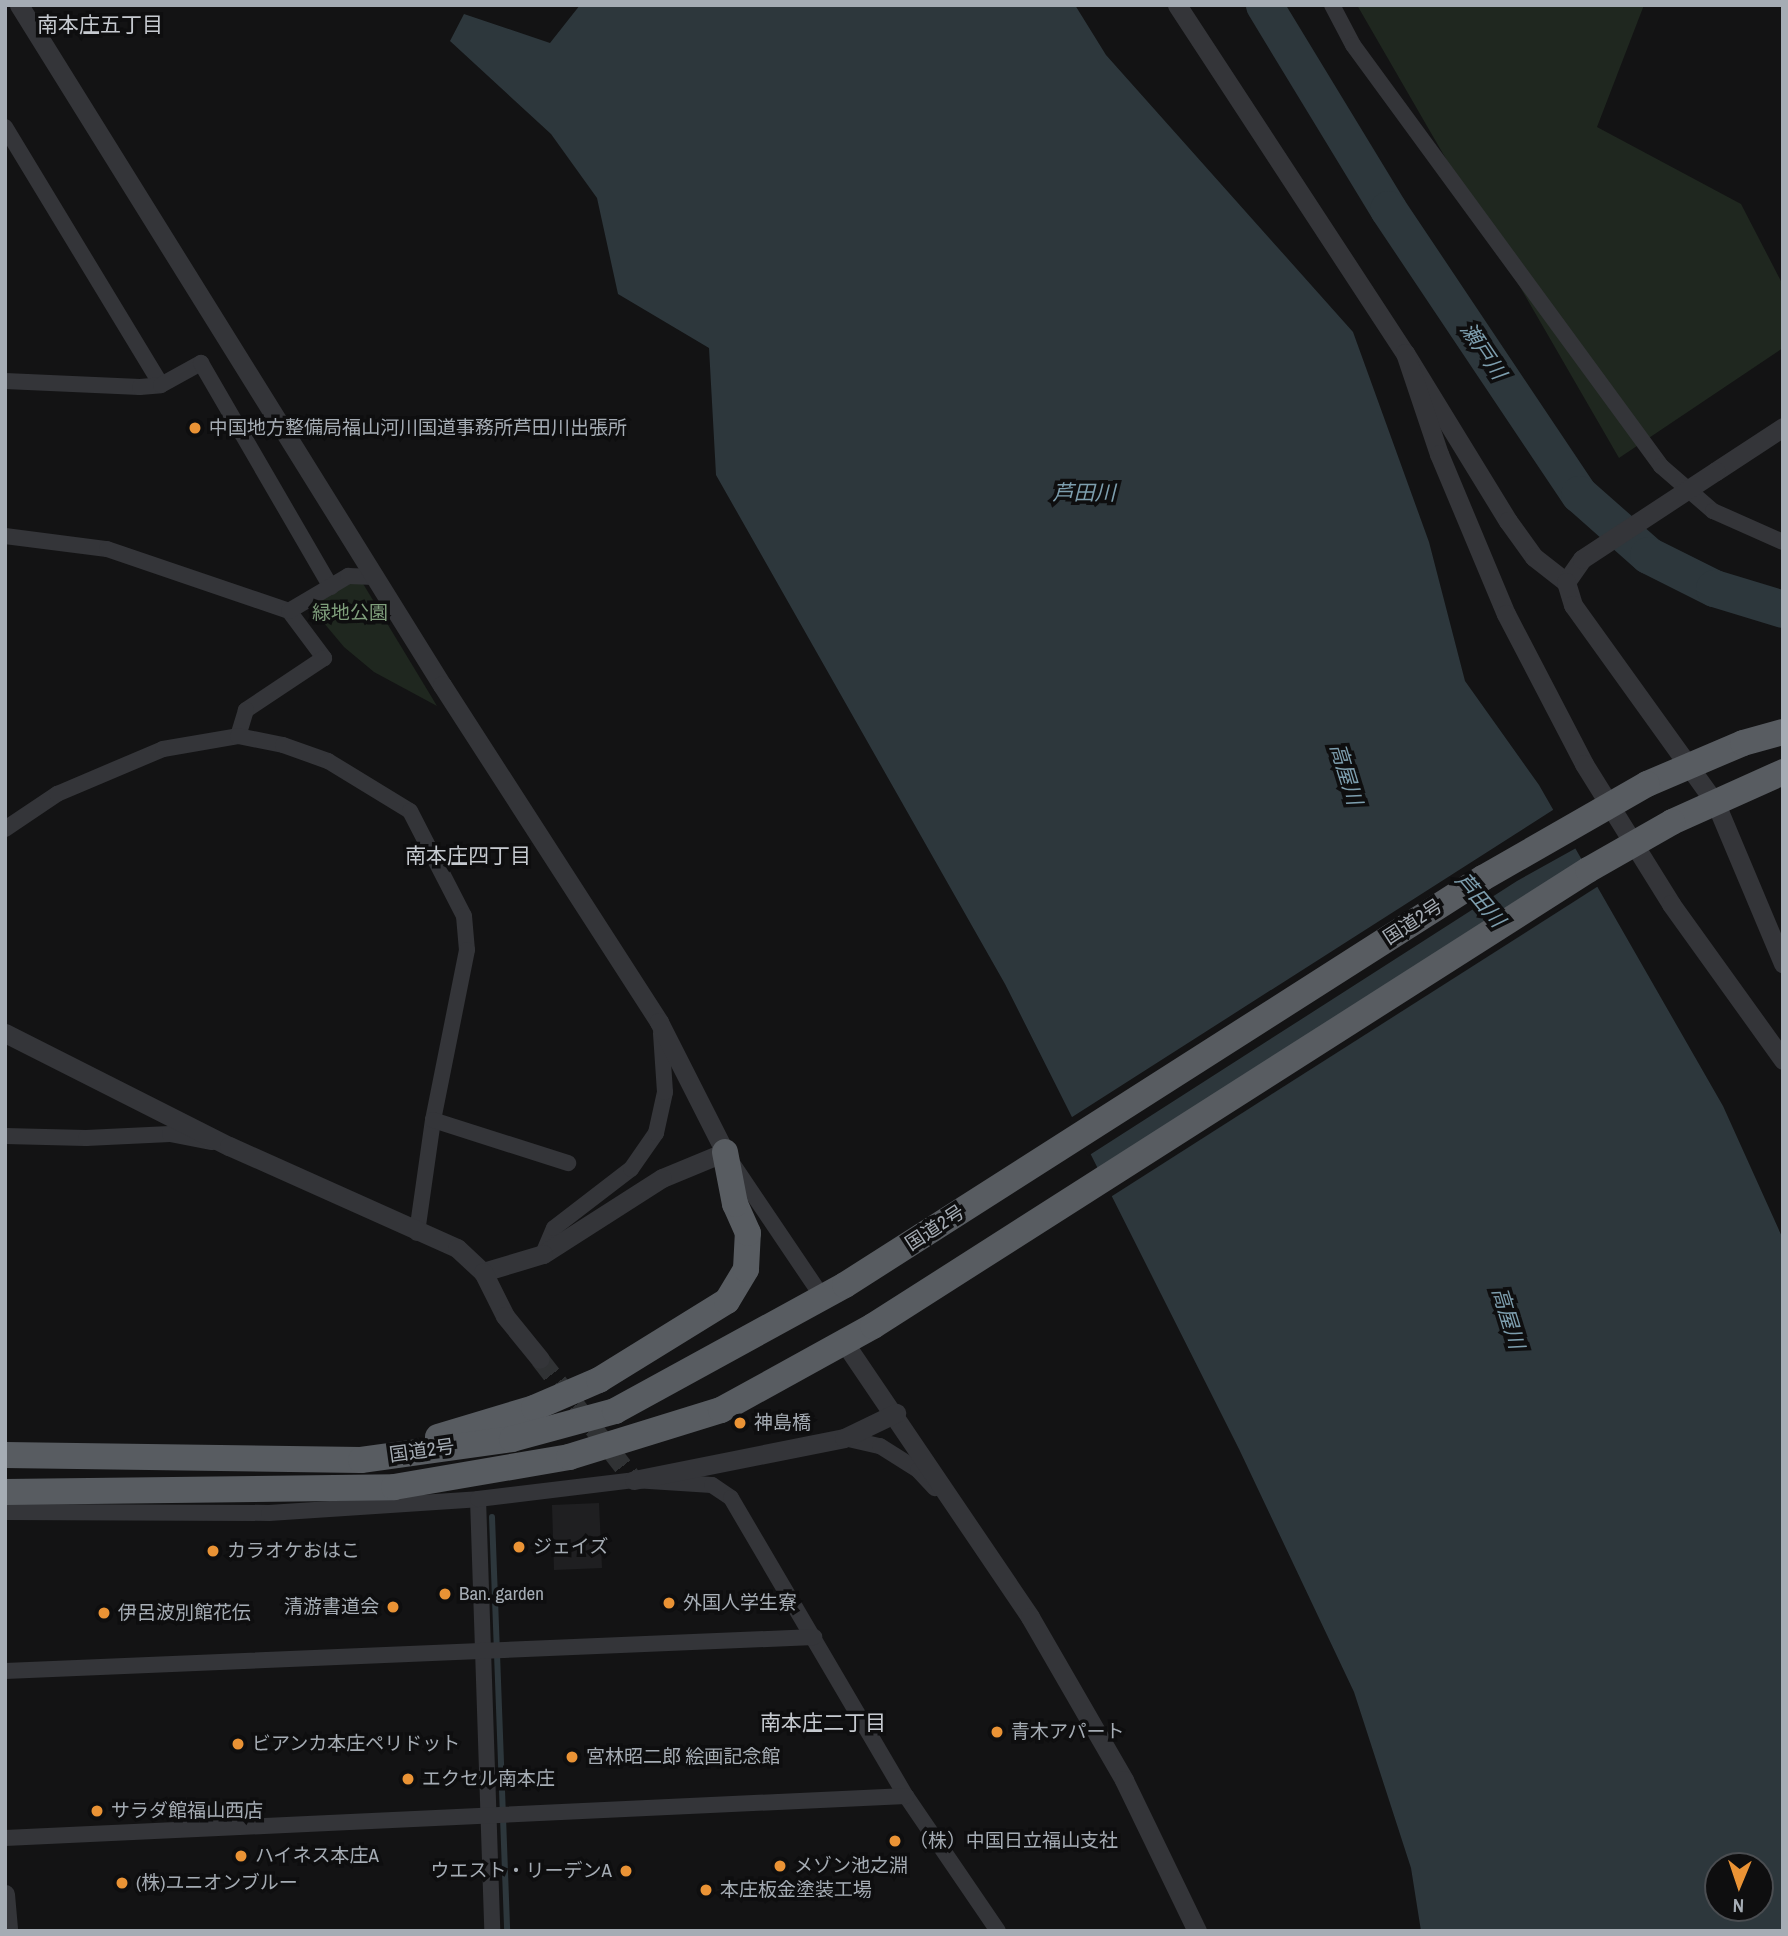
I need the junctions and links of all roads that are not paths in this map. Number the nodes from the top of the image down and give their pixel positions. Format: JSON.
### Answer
{"nodes":[{"id":1,"x":19,"y":5,"type":"edge"},
{"id":2,"x":1177,"y":5,"type":"edge"},
{"id":3,"x":1332,"y":5,"type":"edge"},
{"id":4,"x":6,"y":130,"type":"edge"},
{"id":5,"x":1405,"y":354,"type":"junction"},
{"id":6,"x":5,"y":381,"type":"edge"},
{"id":7,"x":161,"y":385,"type":"junction"},
{"id":8,"x":1783,"y":427,"type":"edge"},
{"id":9,"x":1451,"y":482,"type":"junction"},
{"id":10,"x":1495,"y":500,"type":"junction"},
{"id":11,"x":5,"y":536,"type":"edge"},
{"id":12,"x":1783,"y":542,"type":"edge"},
{"id":13,"x":375,"y":577,"type":"junction"},
{"id":14,"x":1566,"y":582,"type":"junction"},
{"id":15,"x":331,"y":587,"type":"junction"},
{"id":16,"x":289,"y":611,"type":"junction"},
{"id":17,"x":1783,"y":732,"type":"edge"},
{"id":18,"x":238,"y":736,"type":"junction"},
{"id":19,"x":1688,"y":764,"type":"junction"},
{"id":20,"x":1783,"y":772,"type":"edge"},
{"id":21,"x":1716,"y":804,"type":"junction"},
{"id":22,"x":5,"y":829,"type":"edge"},
{"id":23,"x":1783,"y":964,"type":"edge"},
{"id":24,"x":659,"y":1022,"type":"junction"},
{"id":25,"x":5,"y":1032,"type":"edge"},
{"id":26,"x":1783,"y":1060,"type":"edge"},
{"id":27,"x":433,"y":1120,"type":"junction"},
{"id":28,"x":5,"y":1136,"type":"edge"},
{"id":29,"x":229,"y":1146,"type":"junction"},
{"id":30,"x":725,"y":1152,"type":"junction"},
{"id":31,"x":568,"y":1163,"type":"dead end"},
{"id":32,"x":417,"y":1233,"type":"junction"},
{"id":33,"x":543,"y":1254,"type":"junction"},
{"id":34,"x":483,"y":1272,"type":"junction"},
{"id":35,"x":834,"y":1292,"type":"junction"},
{"id":36,"x":846,"y":1345,"type":"junction"},
{"id":37,"x":540,"y":1359,"type":"tunnel mouth"},
{"id":38,"x":896,"y":1413,"type":"junction"},
{"id":39,"x":844,"y":1438,"type":"junction"},
{"id":40,"x":5,"y":1455,"type":"edge"},
{"id":41,"x":287,"y":1458,"type":"junction"},
{"id":42,"x":634,"y":1480,"type":"junction"},
{"id":43,"x":5,"y":1492,"type":"edge"},
{"id":44,"x":478,"y":1499,"type":"junction"},
{"id":45,"x":5,"y":1512,"type":"edge"},
{"id":46,"x":975,"y":1530,"type":"junction"},
{"id":47,"x":814,"y":1637,"type":"junction"},
{"id":48,"x":494,"y":1651,"type":"junction"},
{"id":49,"x":5,"y":1671,"type":"edge"},
{"id":50,"x":906,"y":1796,"type":"junction"},
{"id":51,"x":498,"y":1815,"type":"junction"},
{"id":52,"x":5,"y":1838,"type":"edge"},
{"id":53,"x":5,"y":1894,"type":"edge"},
{"id":54,"x":8,"y":1931,"type":"edge"},
{"id":55,"x":492,"y":1931,"type":"edge"},
{"id":56,"x":998,"y":1931,"type":"edge"},
{"id":57,"x":1197,"y":1931,"type":"edge"}],
"edges":[{"from":1,"to":13,"type":"street"},
{"from":2,"to":5,"type":"street"},
{"from":3,"to":12,"type":"street"},
{"from":4,"to":7,"type":"street"},
{"from":5,"to":9,"type":"street"},
{"from":5,"to":10,"type":"street"},
{"from":6,"to":7,"type":"street"},
{"from":7,"to":15,"type":"street"},
{"from":8,"to":14,"type":"street","bridge":true},
{"from":9,"to":10,"type":"street"},
{"from":9,"to":26,"type":"street"},
{"from":10,"to":14,"type":"street"},
{"from":11,"to":16,"type":"street"},
{"from":13,"to":15,"type":"street"},
{"from":13,"to":24,"type":"street"},
{"from":14,"to":19,"type":"street"},
{"from":15,"to":16,"type":"street"},
{"from":16,"to":18,"type":"street"},
{"from":17,"to":19,"type":"highway","name":"国道2号"},
{"from":18,"to":22,"type":"street"},
{"from":18,"to":27,"type":"street"},
{"from":19,"to":21,"type":"street"},
{"from":19,"to":35,"type":"highway","name":"国道2号","bridge":true},
{"from":20,"to":21,"type":"highway","name":"国道2号"},
{"from":21,"to":23,"type":"street"},
{"from":21,"to":36,"type":"highway","name":"国道2号","bridge":true},
{"from":24,"to":30,"type":"street"},
{"from":24,"to":33,"type":"street"},
{"from":25,"to":29,"type":"street"},
{"from":27,"to":31,"type":"street"},
{"from":27,"to":32,"type":"street"},
{"from":28,"to":29,"type":"street"},
{"from":29,"to":32,"type":"street"},
{"from":30,"to":33,"type":"street"},
{"from":30,"to":35,"type":"street"},
{"from":30,"to":41,"type":"highway"},
{"from":32,"to":34,"type":"street"},
{"from":33,"to":34,"type":"street"},
{"from":34,"to":37,"type":"street"},
{"from":35,"to":41,"type":"highway","name":"国道2号"},
{"from":36,"to":38,"type":"street"},
{"from":36,"to":43,"type":"highway","name":"国道2号"},
{"from":38,"to":39,"type":"street"},
{"from":38,"to":46,"type":"street"},
{"from":39,"to":42,"type":"street"},
{"from":39,"to":46,"type":"street"},
{"from":40,"to":41,"type":"highway","name":"国道2号"},
{"from":42,"to":44,"type":"street"},
{"from":42,"to":47,"type":"street"},
{"from":44,"to":45,"type":"street"},
{"from":44,"to":48,"type":"street"},
{"from":46,"to":57,"type":"street"},
{"from":47,"to":48,"type":"street"},
{"from":47,"to":50,"type":"street"},
{"from":48,"to":49,"type":"street"},
{"from":48,"to":51,"type":"street"},
{"from":50,"to":51,"type":"street"},
{"from":50,"to":56,"type":"street"},
{"from":51,"to":52,"type":"street"},
{"from":51,"to":55,"type":"street"},
{"from":53,"to":54,"type":"street"}]}
